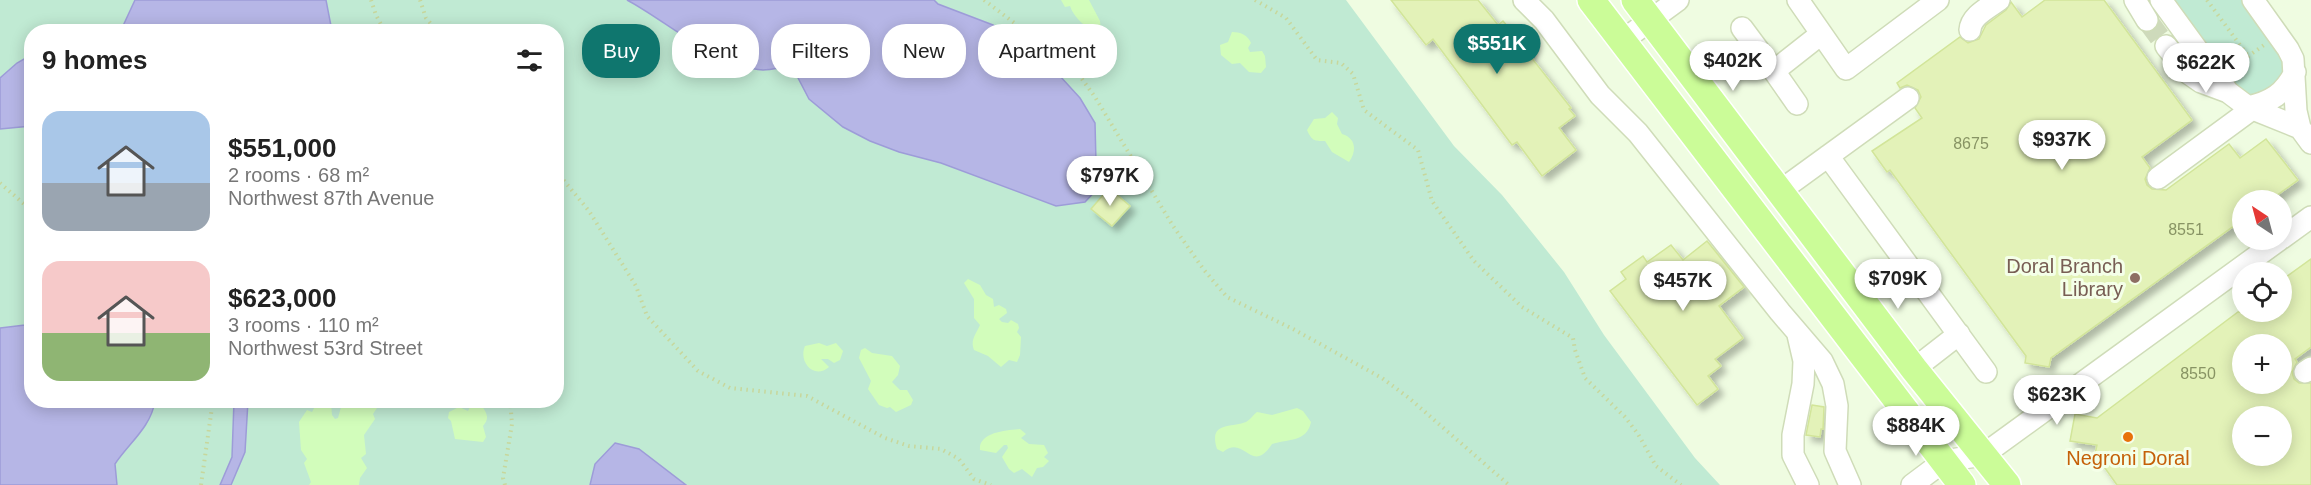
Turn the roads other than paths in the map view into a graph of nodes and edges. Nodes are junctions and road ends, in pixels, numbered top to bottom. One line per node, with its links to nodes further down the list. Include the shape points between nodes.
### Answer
1 (1524, 0): 30 (street, via 1544,20 1600,95 1638,133)
2 (1591, 0): 15 (main road)
3 (1678, 0): 10 (street)
4 (1798, 0): 14 (street)
5 (1938, 0): 14 (street, via 1846,69)
6 (1999, 0): 13 (street, via 1977,16)
7 (2135, 0): 11 (street)
8 (2161, 0): 19 (street)
9 (2253, 0): 18 (street, via 2288,49)
10 (1643, 10): 15 (street); 26 (main road)
11 (2147, 20)
12 (1742, 28): 17 (street)
13 (1970, 30)
14 (1821, 34): 17 (street)
15 (1622, 41): 37 (main road)
16 (2166, 46): 19 (street, via 2188,73 2201,82)
17 (1774, 71): 21 (street)
18 (2295, 72): 22 (street, via 2274,99); 23 (street, via 2294,97)
19 (2223, 85): 22 (street)
20 (1908, 98): 24 (street)
21 (1797, 104)
22 (2250, 108): 23 (street); 25 (street)
23 (2306, 135)
24 (1828, 156): 26 (street); 31 (street)
25 (2157, 178)
26 (1780, 191): 32 (main road)
27 (2311, 217): 28 (street)
28 (2292, 230)
29 (2265, 250): 36 (street)
30 (1797, 332): 34 (street, via 1804,361); 35 (street, via 1822,361)
31 (1959, 334): 32 (street); 33 (street)
32 (1914, 369): 36 (main road)
33 (1986, 372)
34 (1803, 384): 35 (street); 38 (street, via 1793,455)
35 (1833, 384): 39 (street, via 1837,406 1835,451)
36 (1983, 455): 37 (street); 42 (street); 43 (main road)
37 (1944, 461): 40 (street); 41 (main road)
38 (1808, 485)
39 (1850, 485)
40 (1912, 485)
41 (1962, 485)
42 (1968, 485)
43 (2007, 485)

